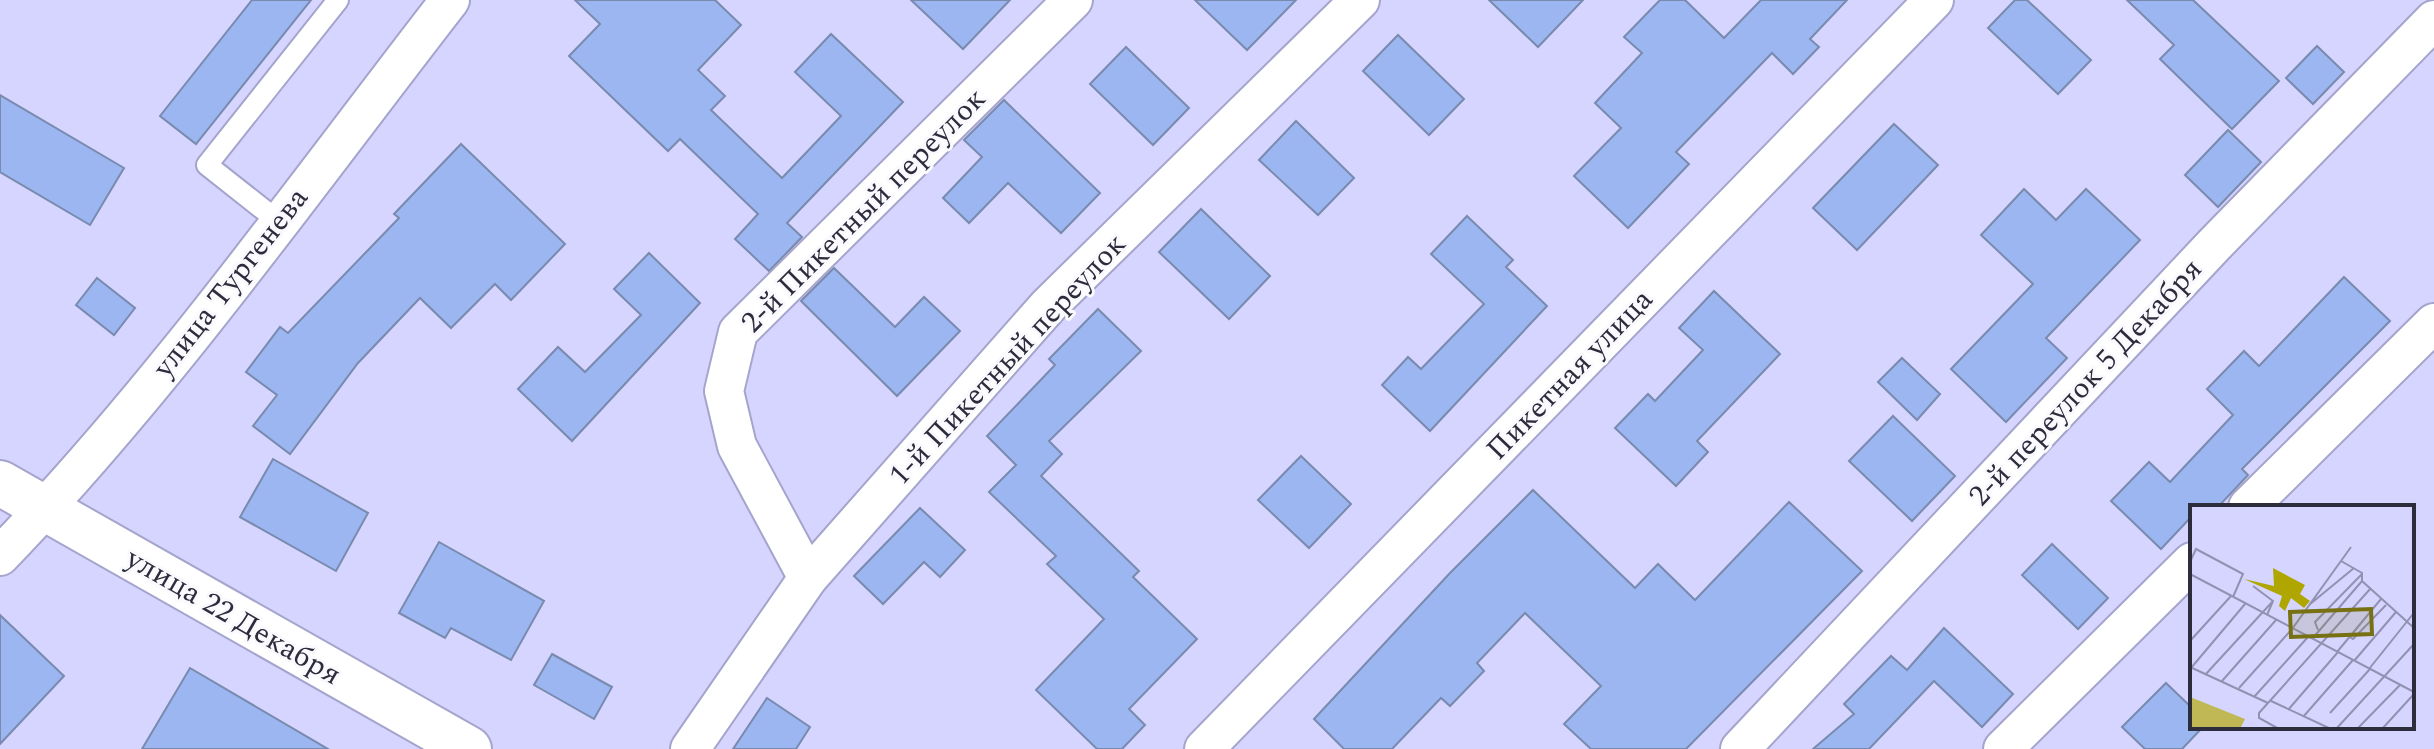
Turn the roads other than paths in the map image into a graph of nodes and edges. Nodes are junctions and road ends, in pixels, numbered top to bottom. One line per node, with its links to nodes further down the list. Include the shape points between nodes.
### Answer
1 (338, 0): 7 (lane, via 207,165)
2 (450, 0): 7 (street, улица Тургенева)
3 (1073, 0): 14 (street, 2-й Пикетный переулок, via 738,332 724,391 737,446)
4 (1360, 0): 14 (street, 1-й Пикетный переулок, via 1048,306)
5 (1934, 0): 17 (street, Пикетная улица)
6 (2434, 20): 18 (street, 2-й переулок 5 Декабря, via 2214,245)
7 (278, 221): 11 (street, улица Тургенева)
8 (2434, 323): 10 (street)
9 (0, 483): 11 (main road, улица 22 Декабря)
10 (2250, 505)
11 (45, 509): 12 (street, улица Тургенева); 15 (main road, улица 22 Декабря)
12 (0, 556)
13 (2190, 564): 19 (street)
14 (808, 578): 16 (street, 1-й Пикетный переулок)
15 (469, 749)
16 (690, 749)
17 (1204, 749)
18 (1740, 749)
19 (2003, 749)

